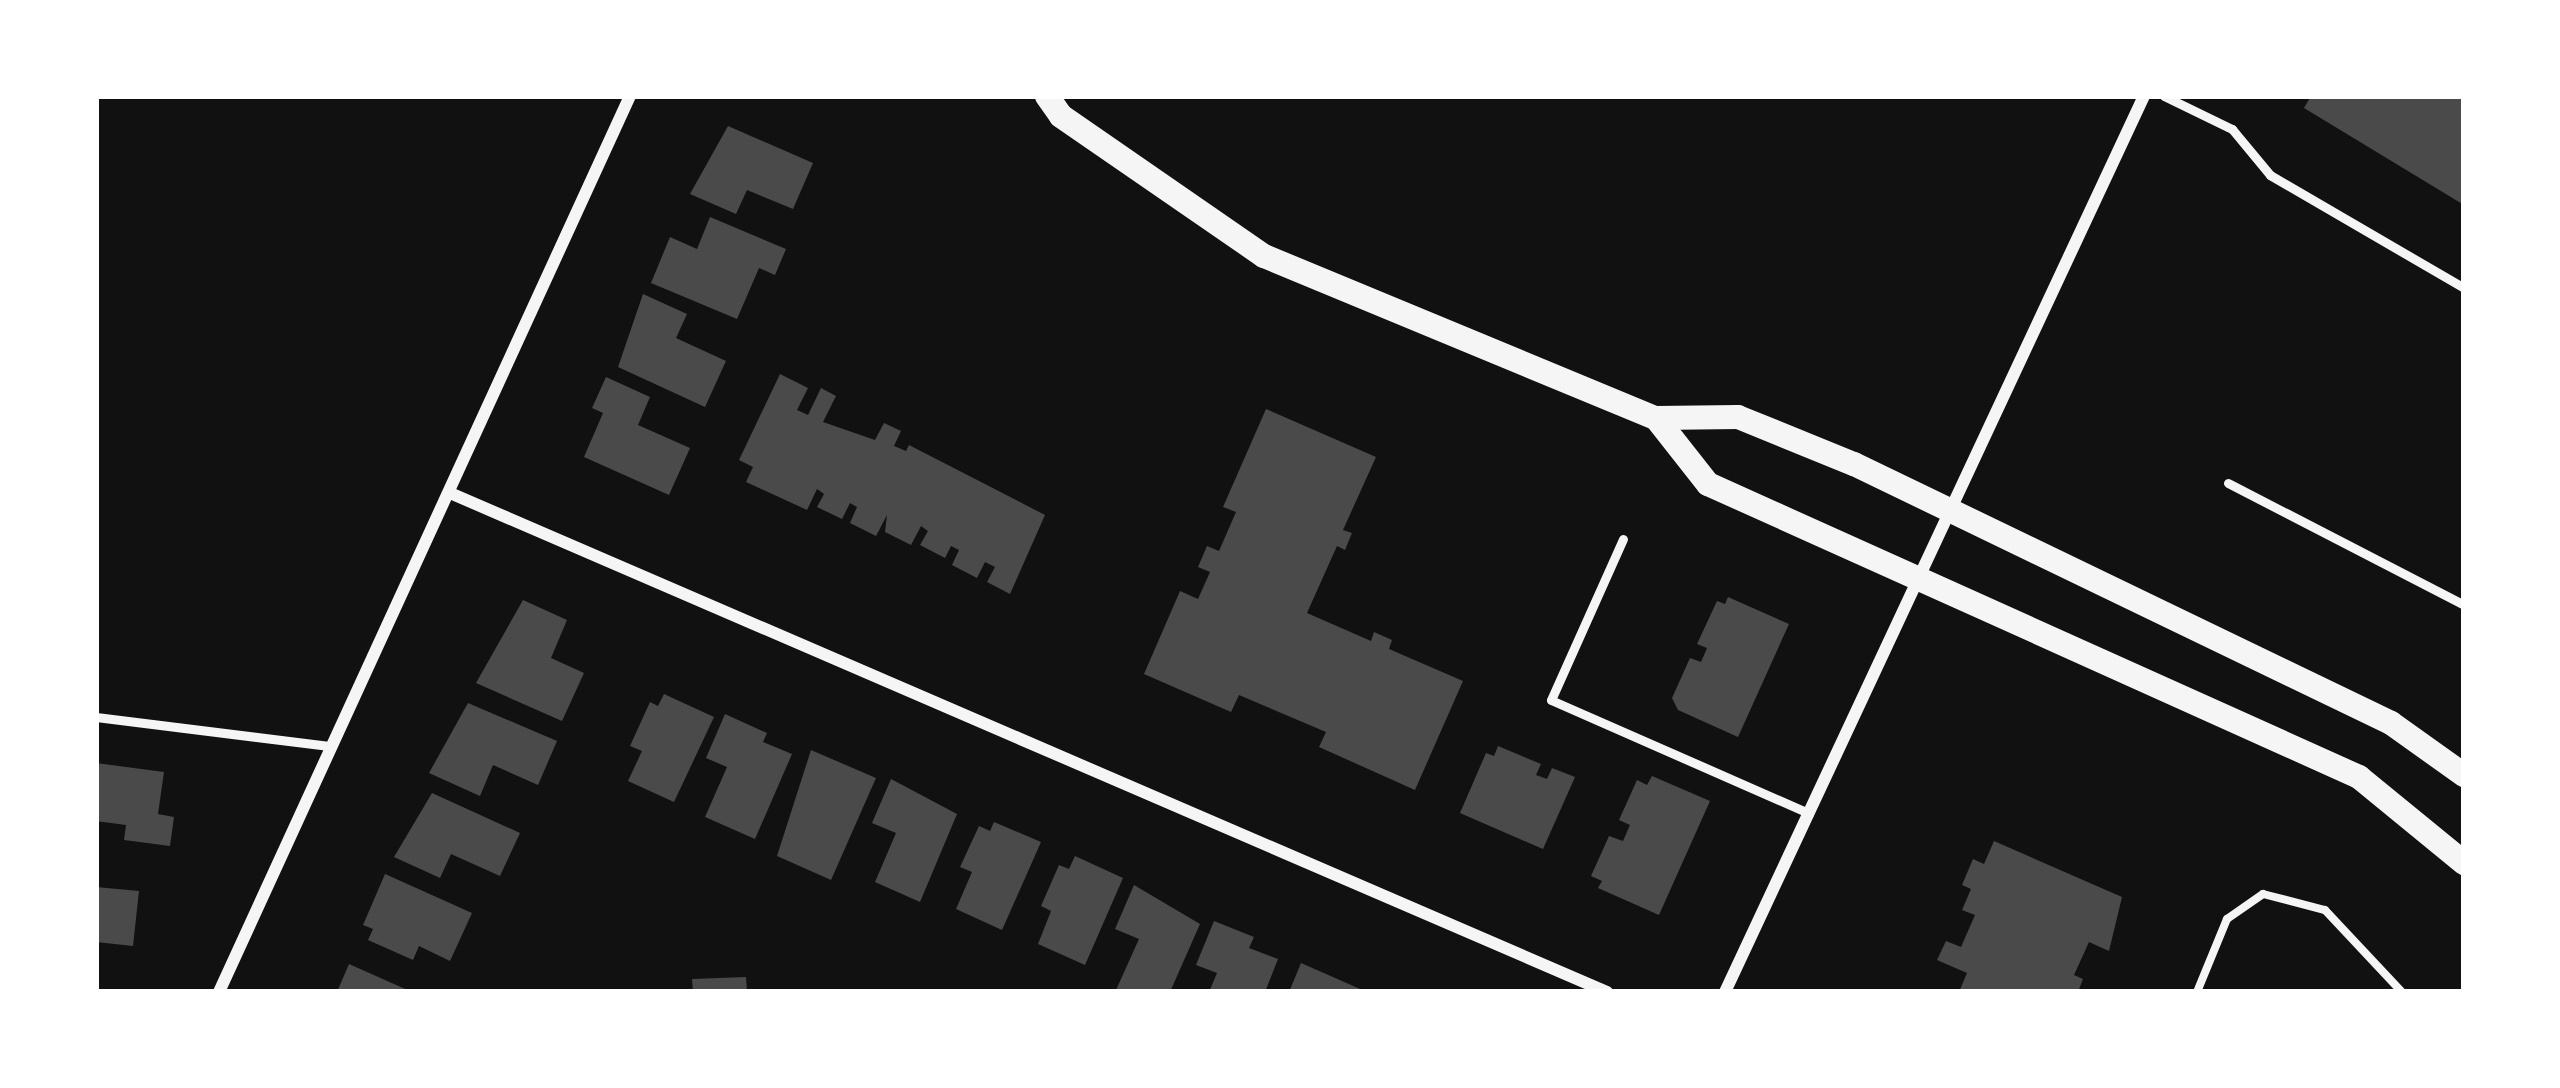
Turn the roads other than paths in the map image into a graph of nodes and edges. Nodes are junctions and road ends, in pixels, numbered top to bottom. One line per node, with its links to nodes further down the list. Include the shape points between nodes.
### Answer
1 (630, 96): 8 (street)
2 (1047, 96): 6 (main road, via 1061,116 1264,256)
3 (2144, 96): 9 (street)
4 (2164, 96): 5 (lane, via 2232,129 2270,175)
5 (2464, 288)
6 (1656, 418): 9 (main road, via 1738,417); 11 (main road, via 1708,484)
7 (2228, 483): 12 (lane)
8 (450, 493): 14 (street); 19 (street)
9 (1950, 508): 11 (street); 15 (main road, via 2391,723)
10 (1623, 539): 16 (lane, via 1551,700)
11 (1917, 578): 16 (street); 17 (main road, via 2359,777)
12 (2464, 605)
13 (96, 717): 14 (lane)
14 (328, 746): 18 (street)
15 (2464, 775)
16 (1810, 814): 20 (street)
17 (2464, 863)
18 (219, 992)
19 (1607, 992)
20 (1725, 992)

